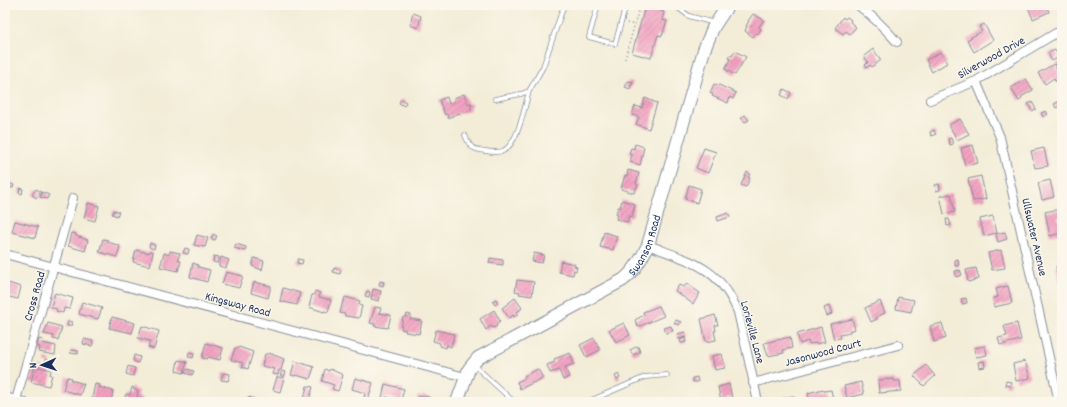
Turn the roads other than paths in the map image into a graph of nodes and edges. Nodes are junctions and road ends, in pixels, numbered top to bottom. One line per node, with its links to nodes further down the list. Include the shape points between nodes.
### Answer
1 (564, 5): 11 (lane, via 543,67)
2 (598, 5): 3 (lane, via 589,36 615,44)
3 (626, 5)
4 (674, 5): 7 (lane, via 689,16)
5 (728, 5): 7 (street, Swanson Road)
6 (858, 5): 9 (street)
7 (716, 24): 16 (street, Swanson Road, via 704,50)
8 (1062, 32): 10 (street, Silverwood Drive, via 1056,33)
9 (897, 42)
10 (976, 82): 13 (street, Silverwood Drive); 30 (street, Ullswater Avenue, via 1000,137)
11 (529, 91): 12 (lane); 14 (lane, via 516,134 508,148 494,153 474,149 469,145)
12 (495, 99)
13 (930, 100)
14 (465, 135)
15 (73, 198): 18 (street, Cross Road)
16 (648, 245): 20 (street, Swanson Road, via 638,265 623,280 483,354); 23 (street, Lorieville Lane, via 698,264 725,287 738,312)
17 (5, 254): 18 (street, Kingsway Road)
18 (55, 267): 22 (street, Kingsway Road); 25 (street, Cross Road)
19 (898, 345): 23 (street, Jasonwood Court)
20 (473, 363): 22 (street, Swanson Road); 27 (lane)
21 (667, 375): 28 (lane, via 645,377)
22 (465, 377): 26 (street, Swanson Road)
23 (753, 383): 29 (street, Lorieville Lane)
24 (5, 397): 25 (street)
25 (20, 401)
26 (457, 402)
27 (514, 402)
28 (587, 402)
29 (758, 402)
30 (1059, 402)

